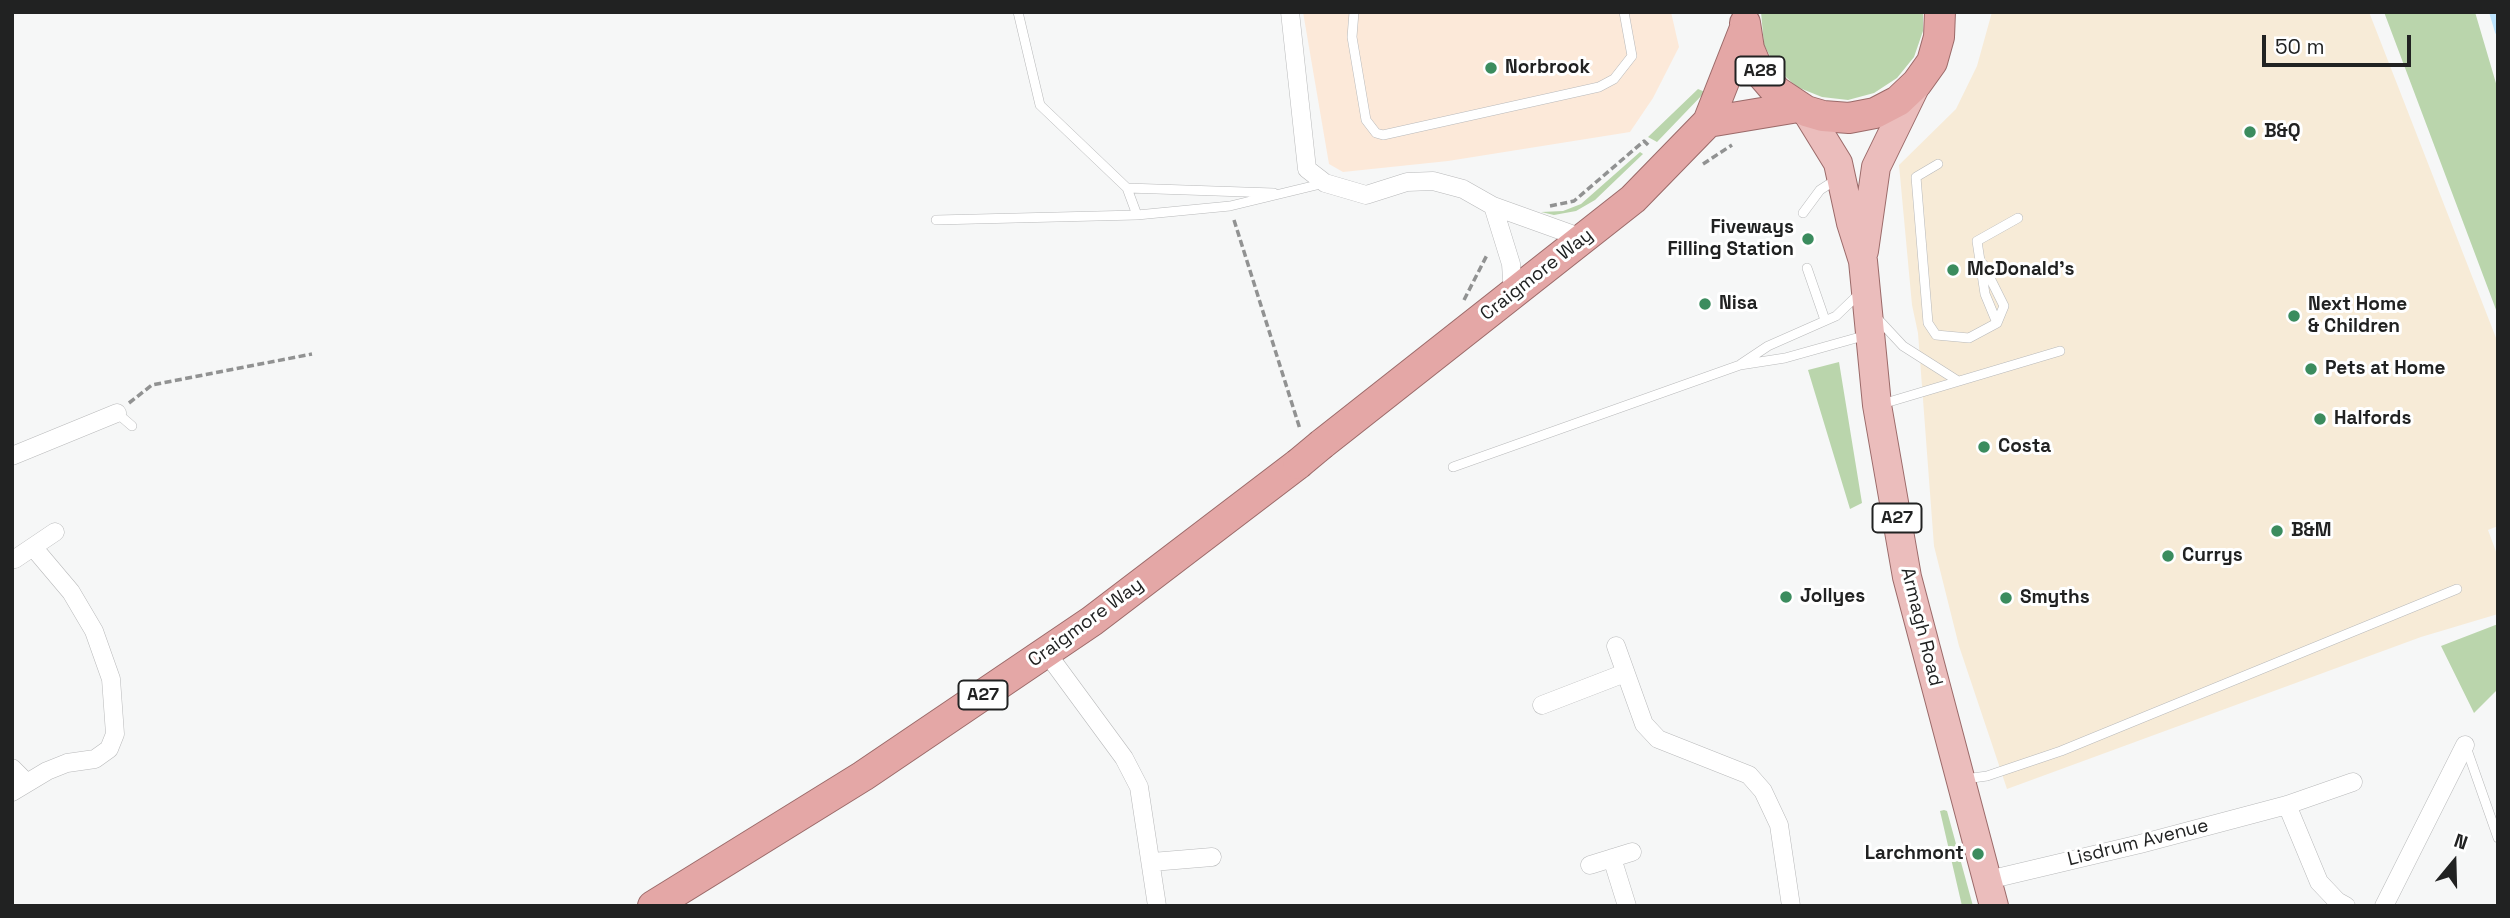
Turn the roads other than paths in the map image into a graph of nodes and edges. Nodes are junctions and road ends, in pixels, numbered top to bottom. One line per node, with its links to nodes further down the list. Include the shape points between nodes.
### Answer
1 (1018, 12): 13 (lane, via 1040,105)
2 (1290, 12): 12 (street, via 1307,169)
3 (1354, 12): 4 (lane, via 1352,37 1366,120 1382,135 1599,87 1614,79 1632,56)
4 (1624, 12)
5 (1745, 20): 8 (highway, A28, via 1749,50 1758,70 1776,91); 9 (highway, Craigmore Way / A27)
6 (1944, 20): 7 (highway, A28, via 1931,62)
7 (1917, 83): 8 (highway, A28, via 1898,101 1875,113 1849,118); 23 (main road, Armagh Road / A27, via 1876,167)
8 (1802, 109): 9 (highway); 11 (main road, Armagh Road / A27)
9 (1709, 122): 20 (highway, Craigmore Way / A27, via 1633,199)
10 (1938, 164): 18 (lane, via 1916,177 1928,323 1936,335 1969,338 1997,323 2004,306 1980,259 1977,241)
11 (1842, 176): 16 (lane, via 1820,190); 23 (main road, Armagh Road / A27)
12 (1325, 183): 14 (lane); 15 (street, via 1366,195 1407,182 1433,181 1463,189)
13 (1127, 188): 14 (lane); 17 (lane)
14 (1286, 194): 17 (lane, via 1230,206)
15 (1493, 206): 20 (street); 22 (street, via 1511,264)
16 (1803, 213)
17 (1137, 215): 19 (lane)
18 (2018, 218)
19 (936, 220)
20 (1585, 239): 22 (highway, Craigmore Way / A27)
21 (1807, 268): 24 (lane)
22 (1513, 294): 38 (highway, Craigmore Way / A27, bridge, via 1298,464)
23 (1867, 297): 24 (lane); 26 (lane, via 1785,358); 27 (lane, via 1903,345); 28 (main road, Armagh Road / A27)
24 (1825, 320): 26 (lane, via 1768,346)
25 (2060, 351): 27 (lane)
26 (1740, 365): 32 (lane)
27 (1958, 381): 28 (lane)
28 (1877, 405): 43 (main road, Armagh Road / A27, via 1907,577)
29 (117, 413): 30 (lane); 31 (street)
30 (131, 426)
31 (12, 456)
32 (1453, 467)
33 (55, 532): 34 (street)
34 (33, 547): 35 (street); 45 (street, via 71,592 94,631 110,679 115,734 109,749 95,759 67,763)
35 (15, 559)
36 (2456, 589): 43 (lane, via 2061,751 1987,776)
37 (1616, 646): 39 (street)
38 (1046, 652): 51 (street, via 1124,758 1139,787); 55 (highway, Craigmore Way / A27, via 863,776)
39 (1625, 673): 40 (street); 57 (street, via 1644,724 1658,739 1749,775 1763,791 1779,825)
40 (1542, 705)
41 (2465, 745): 47 (lane); 59 (street)
42 (12, 768): 45 (street)
43 (1960, 780): 53 (main road, Armagh Road / A27)
44 (2353, 782): 46 (street, Lisdrum Avenue)
45 (19, 788)
46 (2287, 804): 53 (street, Lisdrum Avenue, via 2140,844); 58 (street, via 2319,882)
47 (2498, 838)
48 (1632, 852): 50 (street)
49 (1212, 857): 51 (street)
50 (1612, 858): 52 (street); 56 (street)
51 (1152, 862): 54 (street)
52 (1590, 865)
53 (1991, 893)
54 (1152, 905)
55 (653, 906)
56 (1627, 906)
57 (1791, 906)
58 (2346, 906)
59 (2384, 906)

